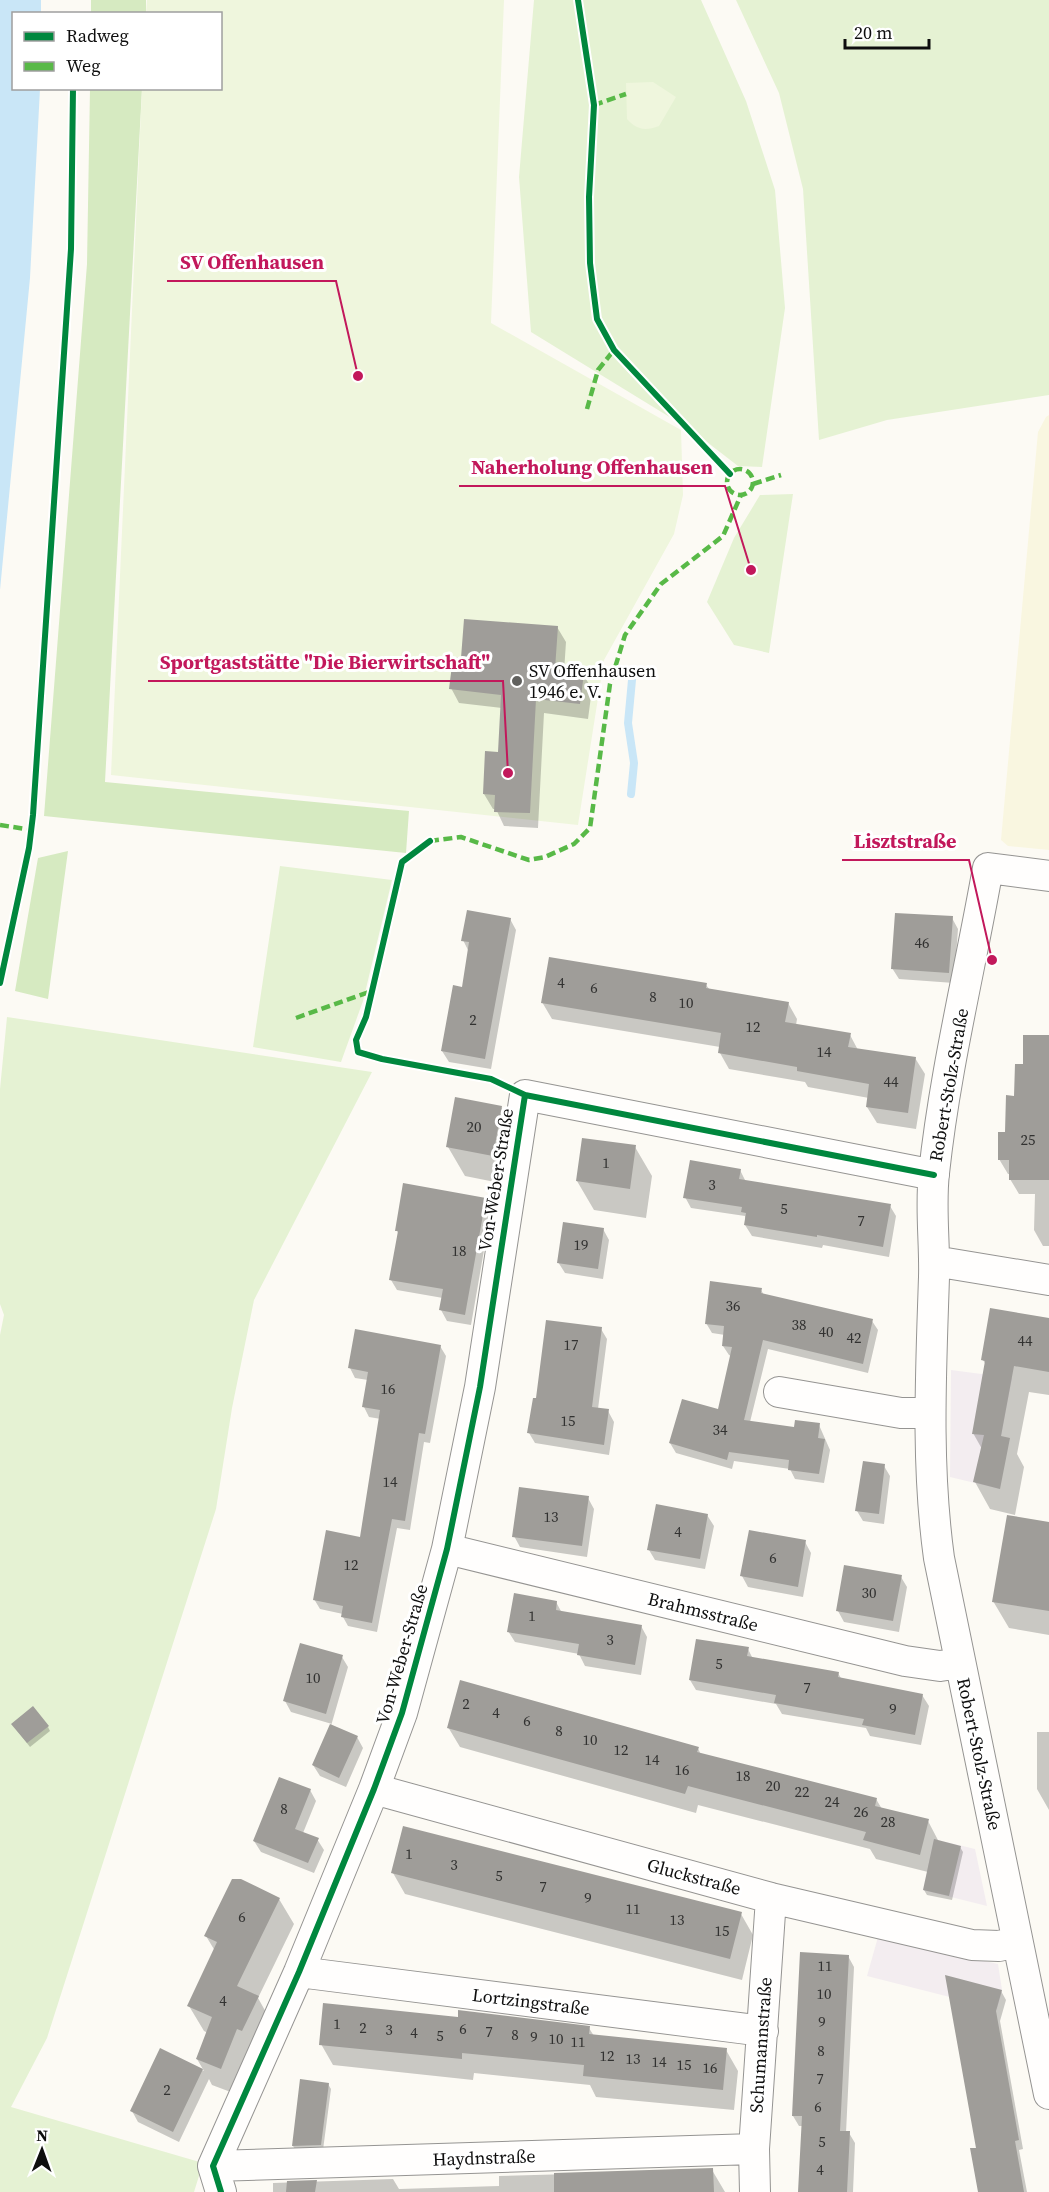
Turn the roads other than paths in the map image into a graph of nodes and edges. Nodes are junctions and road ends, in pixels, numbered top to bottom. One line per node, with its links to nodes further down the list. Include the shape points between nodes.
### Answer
1 (1049, 876): 2 (street, Robert-Stolz-Straße, via 988,868)
2 (934, 1175): 3 (street, Robert-Stolz-Straße); 7 (street, Von-Weber-Straße, via 525,1095 480,1387)
3 (934, 1261): 4 (street); 6 (street, Robert-Stolz-Straße)
4 (1049, 1280)
5 (779, 1392): 6 (street, via 901,1413)
6 (930, 1413): 8 (street, Robert-Stolz-Straße, via 932,1507)
7 (447, 1549): 8 (street, Brahmsstraße, via 905,1661 940,1666); 9 (street, Von-Weber-Straße, via 402,1713)
8 (960, 1663): 11 (street, Robert-Stolz-Straße)
9 (374, 1789): 10 (street, Gluckstraße); 12 (street, Von-Weber-Straße)
10 (771, 1898): 11 (street, Gluckstraße, via 972,1945); 13 (street, Schumannstraße)
11 (1017, 1942): 14 (street, Robert-Stolz-Straße)
12 (299, 1972): 13 (street, Lortzingstraße); 16 (street, Von-Weber-Straße)
13 (763, 2031): 15 (street, Schumannstraße)
14 (1049, 2094)
15 (754, 2149): 16 (street, Haydnstraße); 17 (street, Schumannstraße)
16 (217, 2179)
17 (755, 2192)

